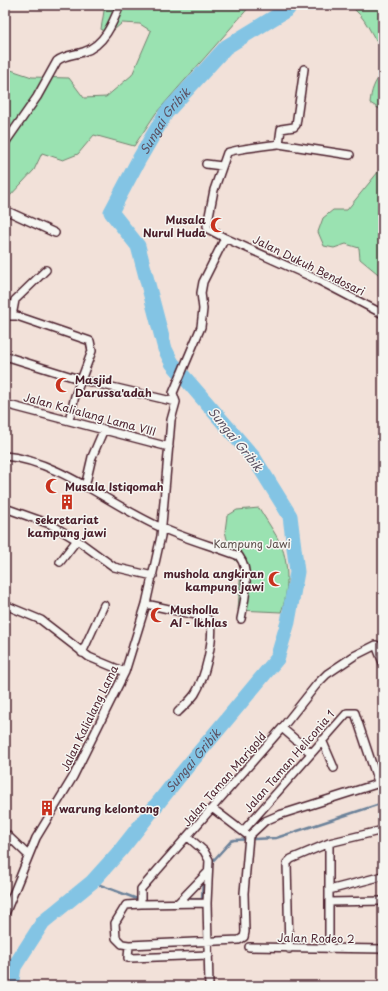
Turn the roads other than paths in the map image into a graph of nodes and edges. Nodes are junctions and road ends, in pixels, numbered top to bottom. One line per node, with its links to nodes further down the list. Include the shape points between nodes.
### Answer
1 (120, 5): 3 (street, via 100,42 85,52 57,61 37,97)
2 (304, 69): 4 (street, via 296,125 281,129)
3 (5, 143)
4 (279, 144): 5 (street); 7 (street, Jalan Dukuh Bendosari, via 231,150 227,153)
5 (350, 155)
6 (206, 164): 7 (street)
7 (222, 166): 10 (street, Jalan Dukuh Bendosari, via 207,228)
8 (5, 210): 9 (street)
9 (54, 233)
10 (225, 238): 12 (street, Jalan Dukuh Bendosari, via 316,279); 16 (street, via 203,282 201,327 173,393)
11 (46, 270): 13 (street, via 15,300)
12 (383, 314)
13 (9, 316): 15 (street, via 90,341 92,351)
14 (5, 356): 15 (street)
15 (82, 380): 16 (street); 18 (street)
16 (176, 402): 20 (street, Jalan Kalialang Lama, via 171,420)
17 (5, 404): 18 (street, Jalan Kalialang Lama VIII)
18 (69, 420): 19 (street, Jalan Kalialang Lama VIII)
19 (104, 429): 20 (street, Jalan Kalialang Lama VIII); 22 (street, via 92,457)
20 (169, 447): 24 (street, Jalan Kalialang Lama)
21 (5, 456): 22 (street, via 38,464)
22 (84, 487): 24 (street)
23 (5, 508): 25 (street, via 50,524)
24 (161, 528): 27 (street, Jalan Kalialang Lama); 31 (street, via 239,556 244,566 245,587)
25 (78, 540): 26 (street); 27 (street, via 114,567)
26 (60, 562)
27 (153, 576): 28 (street, Jalan Kalialang Lama)
28 (146, 604): 34 (street, Jalan Kalialang Lama); 35 (street, via 205,617 211,622 209,651 199,686)
29 (5, 605): 32 (street, via 41,620)
30 (104, 605): 32 (street)
31 (241, 619)
32 (82, 653): 34 (street)
33 (383, 663): 36 (street, Jalan Taman Marigold, via 376,645 354,656 327,674)
34 (125, 672): 48 (street, Jalan Kalialang Lama, via 73,777)
35 (178, 712)
36 (282, 728): 38 (street); 41 (street, Jalan Taman Marigold)
37 (322, 740): 38 (street, Jalan Taman Heliconia 1); 39 (street); 40 (street, Jalan Taman Heliconia 1, via 347,713 355,713)
38 (311, 753): 43 (street, Jalan Taman Heliconia 1)
39 (334, 768)
40 (381, 782): 46 (street, via 278,815 265,822)
41 (212, 808): 43 (street); 45 (street, Jalan Taman Marigold)
42 (383, 830): 47 (street)
43 (243, 831): 46 (street)
44 (5, 833): 48 (street)
45 (188, 837): 49 (street, via 204,851 209,860); 52 (street, Jalan Taman Marigold, via 141,888)
46 (248, 839): 58 (street, via 244,893 246,932 239,940)
47 (329, 843): 51 (street); 62 (street, via 287,863)
48 (28, 855): 57 (street, Jalan Kalialang Lama)
49 (206, 872): 53 (street); 56 (street)
50 (383, 876): 51 (street)
51 (329, 890): 55 (street)
52 (141, 901): 53 (street); 59 (street, via 126,905 115,923 116,938 122,944)
53 (180, 901): 56 (street)
54 (383, 901): 55 (street)
55 (329, 902): 63 (street)
56 (207, 903): 58 (street)
57 (5, 914)
58 (208, 941): 59 (street); 64 (street)
59 (129, 945): 64 (street, via 128,958)
60 (249, 947): 62 (street, Jalan Rodeo 2)
61 (383, 948): 63 (street, Jalan Rodeo 2)
62 (289, 949): 63 (street, Jalan Rodeo 2)
63 (329, 949)
64 (209, 955): 65 (street)
65 (209, 986)

